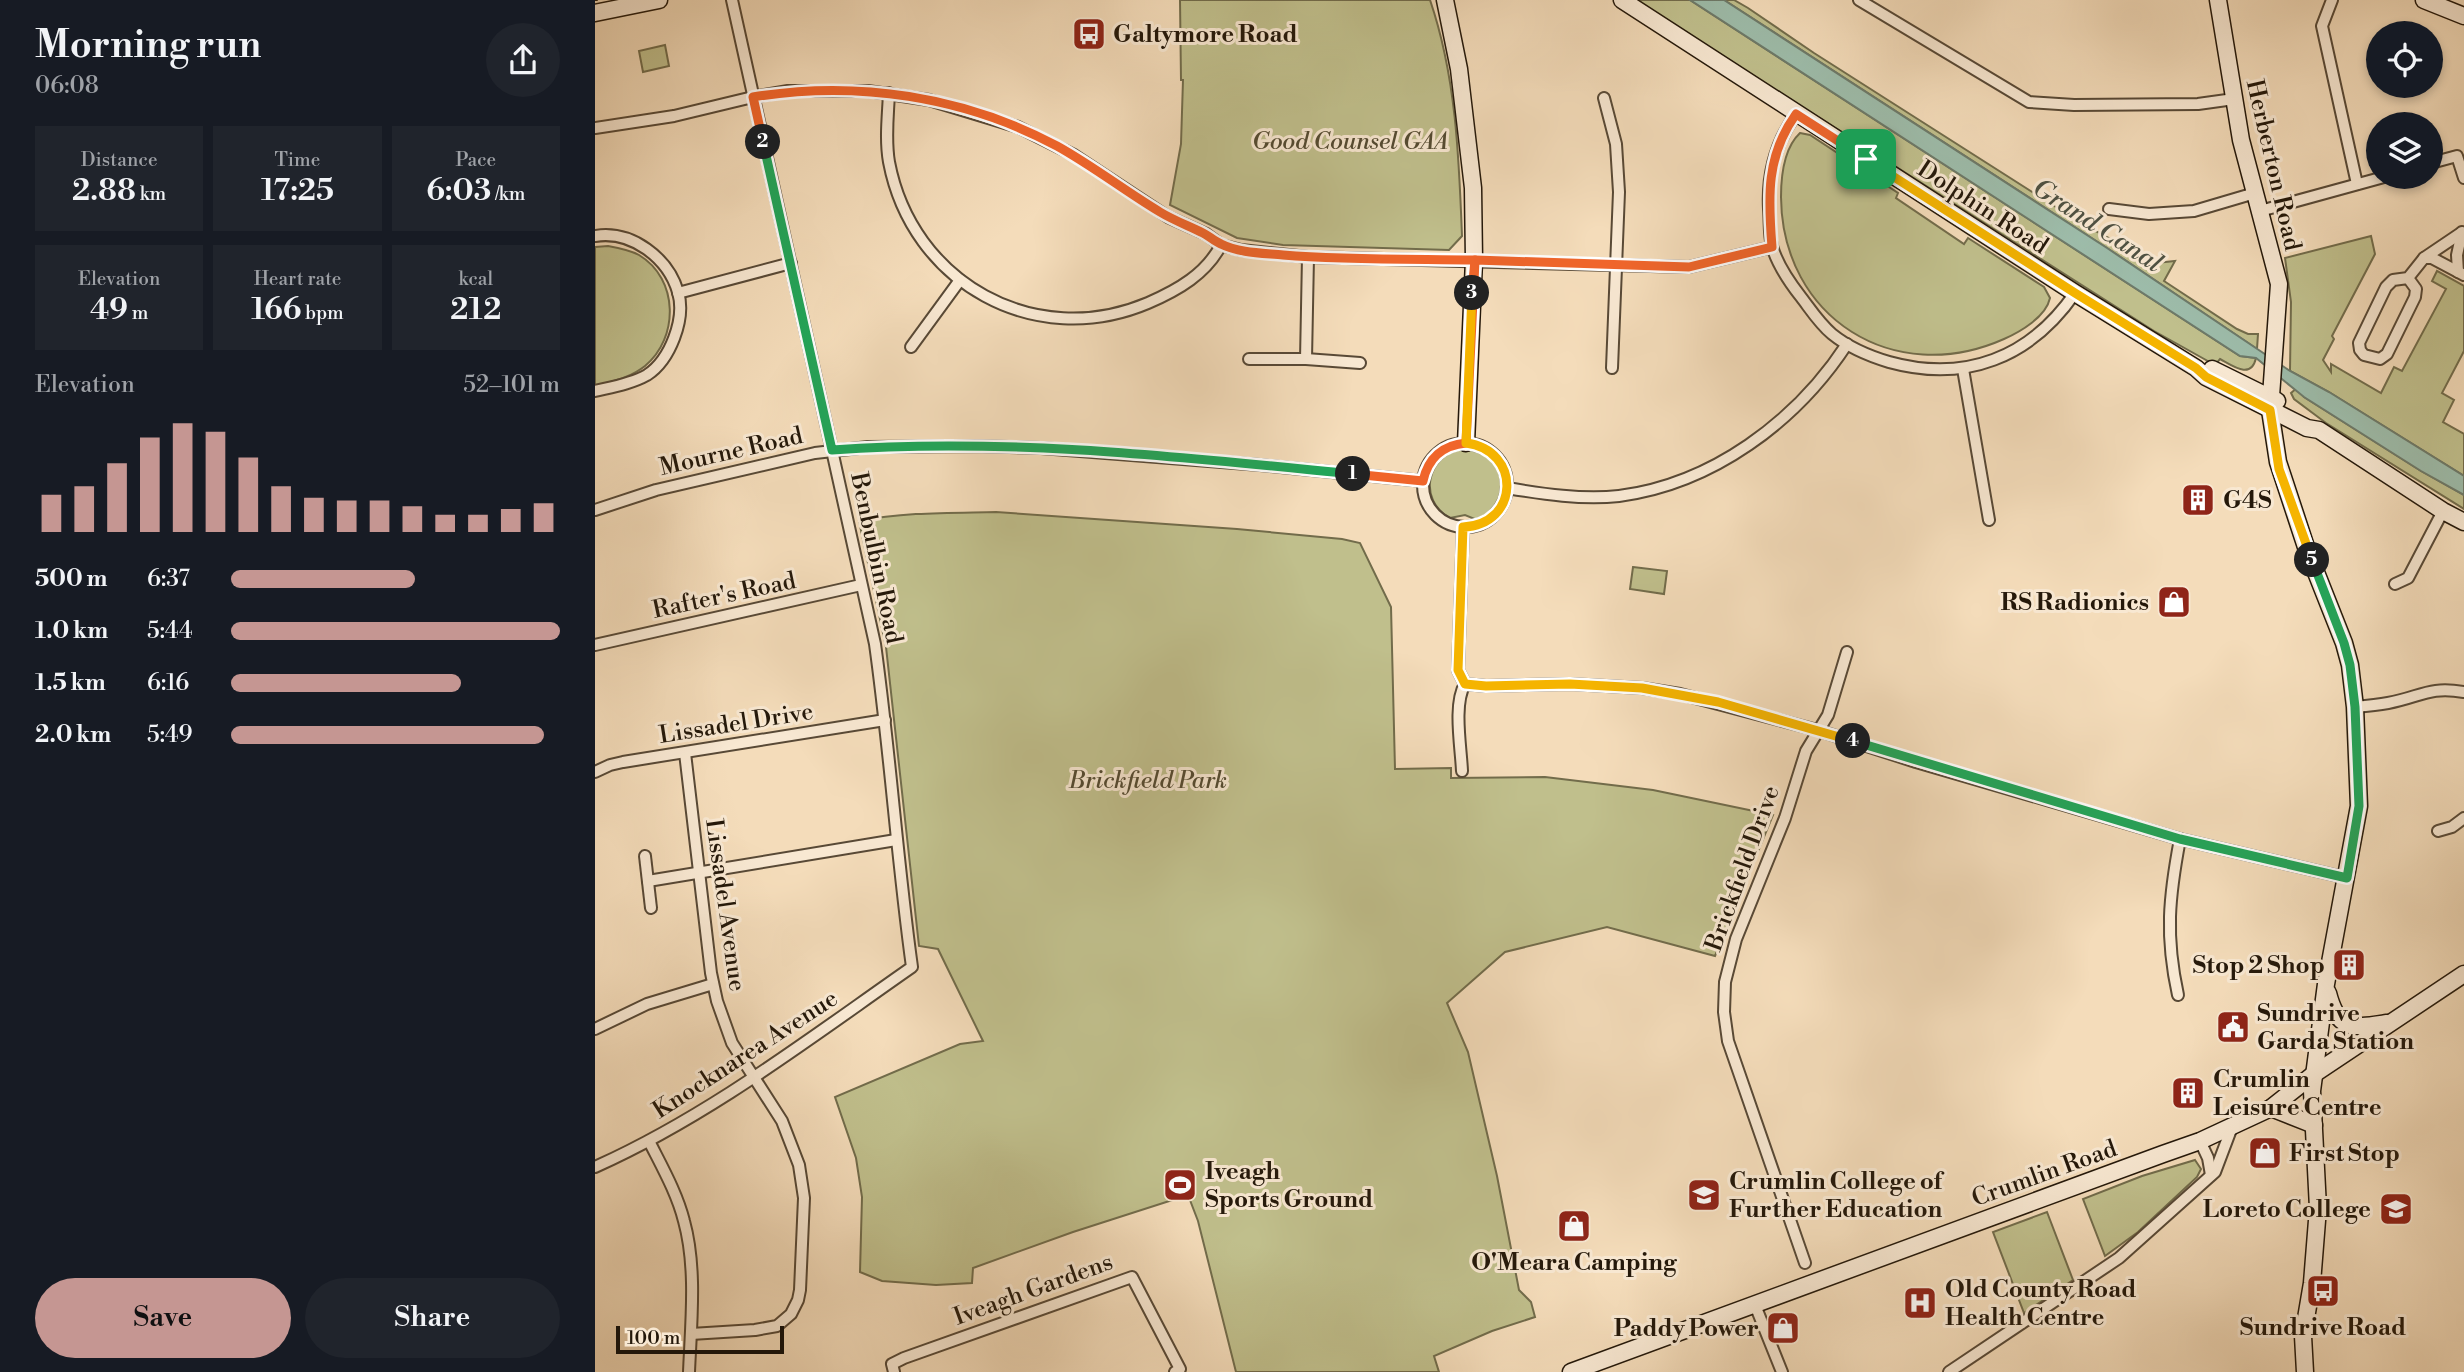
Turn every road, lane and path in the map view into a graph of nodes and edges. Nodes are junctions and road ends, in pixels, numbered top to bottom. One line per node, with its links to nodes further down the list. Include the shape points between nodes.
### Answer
1 (659, 0): 10 (main road)
2 (732, 0): 12 (street, Benbulbin Road)
3 (1445, 0): 30 (main road, via 1465,109)
4 (1622, 0): 15 (main road, Dolphin Road)
5 (1859, 0): 14 (street, via 2029,102 2187,104)
6 (2218, 0): 14 (main road, Herberton Road)
7 (2332, 0): 20 (street, via 2322,26)
8 (2424, 0): 9 (main road)
9 (2459, 9)
10 (595, 13)
11 (889, 93): 12 (street, via 817,90); 26 (street, via 1018,127 1065,150 1161,213); 35 (street, via 887,145 901,202 930,252)
12 (753, 97): 16 (street); 31 (street, Benbulbin Road)
13 (1604, 98): 32 (street, via 1616,144)
14 (2234, 99): 21 (main road, Herberton Road)
15 (1796, 114): 27 (street, via 1779,140 1772,168); 37 (main road, Dolphin Road)
16 (595, 128)
17 (2443, 160): 18 (street, via 2457,156)
18 (2464, 178)
19 (2366, 182): 20 (street)
20 (2357, 184): 23 (street)
21 (2255, 193): 22 (street, via 2194,211 2150,214); 23 (main road, Herberton Road)
22 (2109, 208)
23 (2260, 211): 46 (main road, Herberton Road, via 2279,284)
24 (2463, 232): 29 (street); 33 (street, via 2457,255)
25 (595, 236): 36 (street, via 610,236 650,250)
26 (1221, 244): 28 (street); 35 (street, via 1211,262 1188,282 1143,305 1104,317 1049,318 1022,313)
27 (1772, 247): 32 (street, via 1689,267); 38 (street, via 1790,283 1818,321)
28 (1308, 257): 30 (street); 41 (street)
29 (2424, 258): 33 (street); 34 (street)
30 (1475, 260): 32 (street); 47 (main road)
31 (791, 263): 36 (street); 48 (street, Benbulbin Road)
32 (1617, 266): 43 (street)
33 (2461, 273)
34 (2408, 278): 34 (street, via 2416,289 2415,297 2387,354 2380,359 2364,355 2359,343 2386,287 2393,280)
35 (960, 280): 39 (street)
36 (678, 293): 45 (street, via 676,332 661,361 633,382)
37 (2075, 293): 44 (street, via 2052,323 2019,348); 46 (main road, Dolphin Road, via 2206,377)
38 (1847, 344): 44 (street, via 1883,360 1924,370); 50 (street, via 1816,386 1773,427 1725,459 1674,482 1618,496)
39 (911, 347)
40 (1249, 359): 41 (street)
41 (1307, 359): 42 (street)
42 (1360, 363)
43 (1612, 368)
44 (1963, 369): 53 (street)
45 (595, 391)
46 (2271, 396): 52 (main road, Dolphin Road); 62 (main road, via 2279,469 2344,643)
47 (1466, 443): 49 (street, via 1434,457); 50 (street, via 1485,448 1499,461)
48 (832, 450): 49 (street, Mourne Road, via 1041,448); 51 (street, Mourne Road, via 656,490); 57 (street, Benbulbin Road)
49 (1423, 481): 55 (street, via 1430,509 1444,522)
50 (1507, 488): 55 (street, via 1496,514 1481,524)
51 (595, 510)
52 (2442, 511): 54 (main road, Dolphin Road); 56 (street, via 2408,578)
53 (1989, 520)
54 (2464, 522)
55 (1463, 527): 60 (street, via 1458,670)
56 (2395, 584)
57 (861, 586): 58 (street, Rafter's Road); 63 (street, Benbulbin Road, via 875,644)
58 (595, 645)
59 (1847, 652): 64 (street, Brickfield Drive, via 1828,715)
60 (1465, 684): 64 (street, via 1642,688 1718,702); 66 (street, via 1459,713)
61 (2464, 692): 62 (street, via 2423,691)
62 (2355, 707): 74 (main road, via 2359,806)
63 (884, 720): 65 (street, Lissadel Drive); 71 (street, Benbulbin Road)
64 (1817, 730): 70 (street); 93 (street, Brickfield Drive, via 1736,939 1727,969 1724,1013 1736,1067)
65 (685, 752): 67 (street, Lissadel Drive, via 610,765); 73 (street, Lissadel Avenue)
66 (1462, 771)
67 (595, 772)
68 (2464, 818): 69 (street)
69 (2438, 831)
70 (2180, 839): 74 (street); 81 (street, via 2168,906)
71 (896, 840): 73 (street); 77 (street, Benbulbin Road)
72 (645, 856): 75 (street)
73 (700, 874): 75 (street); 79 (street, Lissadel Avenue)
74 (2347, 878): 80 (main road)
75 (648, 881): 76 (street)
76 (651, 908)
77 (912, 967): 85 (street, Knocknarea Avenue)
78 (2464, 974): 82 (main road, Crumlin Road)
79 (713, 984): 83 (street, via 664,998); 85 (street, Lissadel Avenue, via 727,1033)
80 (2326, 984): 82 (main road, via 2332,1009 2350,1026); 84 (main road)
81 (2178, 995)
82 (2393, 1022): 84 (main road, Crumlin Road)
83 (595, 1029)
84 (2314, 1074): 86 (main road, Crumlin Road); 87 (main road)
85 (754, 1077): 90 (street, Knocknarea Avenue); 95 (street, Lissadel Avenue, via 782,1121 802,1180 798,1300 785,1321 771,1328)
86 (2271, 1108): 87 (main road); 88 (main road, Crumlin Road)
87 (2314, 1125): 102 (main road, via 2318,1208 2303,1336)
88 (2232, 1127): 89 (main road, Crumlin Road); 92 (street)
89 (2200, 1140): 92 (street); 94 (main road, Crumlin Road)
90 (649, 1142): 91 (street, Knocknarea Avenue); 95 (street, via 685,1221)
91 (595, 1167)
92 (2211, 1175): 101 (street, via 2119,1258)
93 (1805, 1263)
94 (1755, 1305): 99 (main road, Crumlin Road); 100 (street)
95 (691, 1334): 96 (street)
96 (689, 1372)
97 (894, 1372): 98 (street, Iveagh Gardens, via 892,1364 904,1358 1132,1277 1180,1369)
98 (1175, 1372)
99 (1571, 1372)
100 (1781, 1372)
101 (1949, 1372)
102 (2305, 1372)

